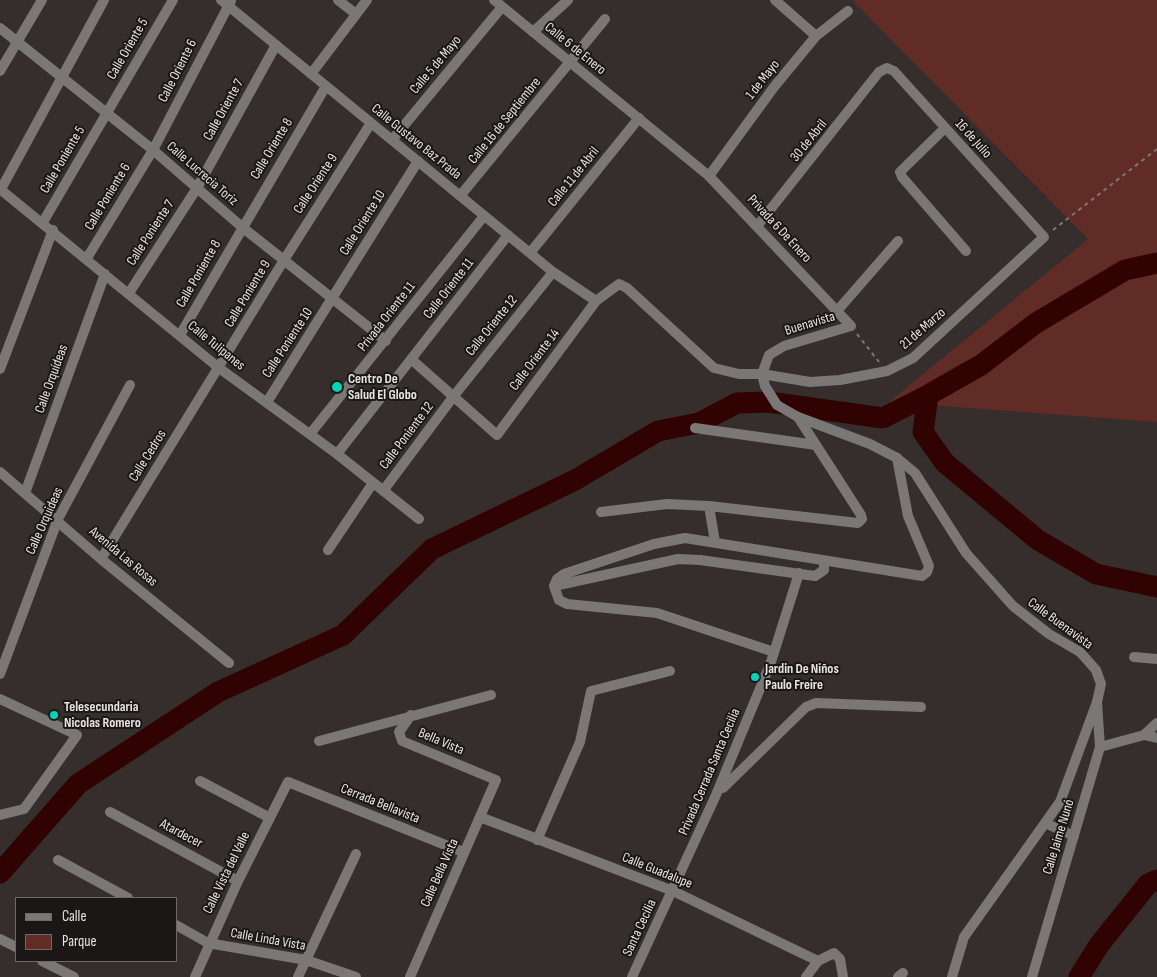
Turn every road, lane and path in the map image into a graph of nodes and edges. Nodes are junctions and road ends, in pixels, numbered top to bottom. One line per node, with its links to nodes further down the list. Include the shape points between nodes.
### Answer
1 (42, 0): 16 (street)
2 (104, 0): 22 (street)
3 (173, 0): 24 (street, Calle Oriente 5)
4 (338, 0): 11 (street)
5 (367, 0): 11 (street)
6 (568, 0): 14 (street)
7 (775, 0): 15 (street)
8 (226, 2): 17 (street, Calle Gustavo Baz Prada); 30 (street, Calle Oriente 6)
9 (498, 3): 14 (street, Calle 6 de Enero); 28 (street, Calle 5 de Mayo)
10 (848, 11): 15 (street, 1 de Mayo)
11 (356, 14): 21 (street)
12 (605, 19): 18 (street, Calle 16 de Septiembre)
13 (0, 28): 16 (street, Calle Lucrecia Toriz)
14 (533, 32): 18 (street, Calle 6 de Enero)
15 (816, 36): 32 (street, 1 de Mayo)
16 (18, 42): 19 (street); 22 (street, Calle Lucrecia Toriz)
17 (276, 45): 21 (street, Calle Gustavo Baz Prada); 33 (street, Calle Oriente 7)
18 (570, 62): 25 (street, Calle 6 de Enero); 35 (street, Calle 16 de Septiembre)
19 (0, 71)
20 (879, 72): 27 (street, 16 de Julio, via 887,68 894,71); 38 (street, 30 de Abril)
21 (311, 74): 23 (street, Calle Gustavo Baz Prada)
22 (62, 78): 24 (street, Calle Lucrecia Toriz); 34 (street)
23 (326, 86): 26 (street, Calle Gustavo Baz Prada); 39 (street, Calle Oriente 8)
24 (107, 112): 30 (street, Calle Lucrecia Toriz); 37 (street, Calle Poniente 5)
25 (639, 118): 32 (street, Privada 6 De Enero); 45 (street, Calle 11 de Abril)
26 (372, 123): 28 (street, Calle Gustavo Baz Prada); 47 (street, Calle Oriente 9)
27 (945, 128): 42 (street, 16 de Julio); 44 (street, via 900,172)
28 (392, 140): 31 (street, Calle Gustavo Baz Prada)
29 (1157, 149): 42 (path)
30 (153, 150): 33 (street, Calle Lucrecia Toriz); 46 (street, Calle Poniente 6)
31 (418, 161): 35 (street, Calle Gustavo Baz Prada); 51 (street, Calle Oriente 10)
32 (709, 176): 38 (street, Privada 6 De Enero)
33 (197, 188): 39 (street, Calle Lucrecia Toriz); 50 (street, Calle Poniente 7)
34 (0, 189): 37 (street, Calle Tulipanes)
35 (460, 196): 36 (street, Calle Gustavo Baz Prada)
36 (484, 216): 41 (street, Calle Gustavo Baz Prada); 56 (street, Privada Oriente 11)
37 (43, 222): 40 (street, Calle Tulipanes)
38 (758, 225): 53 (street, Privada 6 De Enero)
39 (242, 227): 47 (street, Calle Lucrecia Toriz); 55 (street, Calle Poniente 8)
40 (53, 230): 46 (street, Calle Tulipanes); 59 (street)
41 (508, 235): 45 (street, Calle Gustavo Baz Prada); 57 (street, Calle Oriente 11)
42 (1044, 237): 60 (street, 21 de Marzo, via 913,358)
43 (898, 241): 53 (street)
44 (966, 251)
45 (530, 253): 48 (street, Calle Gustavo Baz Prada)
46 (87, 258): 49 (street, Calle Tulipanes)
47 (284, 260): 51 (street, Calle Lucrecia Toriz); 58 (street, Calle Poniente 9)
48 (553, 272): 52 (street, Calle Gustavo Baz Prada); 63 (street, Calle Oriente 12)
49 (105, 274): 50 (street, Calle Tulipanes); 74 (street, Calle Orquídeas)
50 (129, 293): 55 (street, Calle Tulipanes)
51 (333, 299): 56 (street, Calle Lucrecia Toriz); 64 (street, Calle Poniente 10)
52 (596, 301): 61 (street, Calle Oriente 14, via 619,284 714,368 739,374); 63 (street, Calle Oriente 14, via 497,435)
53 (837, 311): 54 (street, Privada 6 De Enero)
54 (851, 326): 60 (path); 61 (street, Buenavista, via 784,346 769,355)
55 (180, 335): 58 (street, Calle Tulipanes)
56 (386, 340): 67 (street, Privada Oriente 11)
57 (411, 359): 63 (street); 69 (street, Calle Oriente 11)
58 (219, 368): 64 (street, Calle Tulipanes); 81 (street, Calle Cedros)
59 (0, 369)
60 (887, 372): 61 (street, 21 de Marzo, via 810,382)
61 (762, 374): 65 (street, Calle Buenavista, via 777,405)
62 (130, 385): 77 (street, Calle Orquideas)
63 (453, 397): 73 (street, Calle Poniente 12)
64 (267, 402): 67 (street, Calle Tulipanes)
65 (798, 417): 68 (street); 70 (street, Calle Buenavista, via 861,440)
66 (695, 428): 68 (street)
67 (310, 434): 69 (street, Calle Tulipanes)
68 (816, 445): 75 (street, via 861,515 858,523)
69 (337, 454): 72 (street, Calle Tulipanes)
70 (897, 458): 82 (street, via 908,516 929,566 927,572 922,576); 93 (street, Calle Buenavista, via 914,473 966,553 1013,606 1049,634 1080,652 1096,670 1101,684)
71 (0, 472): 74 (street, Avenida Las Rosas)
72 (373, 483): 73 (street, Calle Tulipanes); 80 (street)
73 (383, 491): 78 (street, Calle Tulipanes)
74 (25, 493): 77 (street, Avenida Las Rosas)
75 (709, 506): 76 (street, via 667,504); 79 (street)
76 (601, 512)
77 (58, 519): 81 (street, Avenida Las Rosas); 90 (street, Calle Orquideas)
78 (419, 519)
79 (715, 542): 82 (street); 84 (street, via 685,538 669,540 564,574)
80 (328, 550)
81 (101, 559): 88 (street, Avenida Las Rosas)
82 (824, 561): 83 (street, via 824,570 815,576)
83 (799, 573): 84 (street, via 678,559); 85 (street, Privada Cerrada Santa Cecilia)
84 (554, 586): 85 (street, via 559,600 567,604 657,613)
85 (774, 652): 104 (street, Privada Cerrada Santa Cecilia)
86 (1134, 657): 87 (street)
87 (1157, 659)
88 (229, 663)
89 (670, 671): 111 (street, via 590,691 580,742)
90 (0, 674)
91 (491, 695): 95 (street)
92 (0, 699): 106 (street, via 77,735 24,809)
93 (1097, 702): 100 (street, Calle Jaime Nunó); 109 (street, Calle Buenavista, via 1060,802)
94 (921, 707): 104 (street, via 816,703 806,707)
95 (411, 715): 99 (street); 101 (street, Bella Vista, via 399,732 402,741)
96 (1157, 723): 97 (street)
97 (1144, 735): 98 (street); 100 (street)
98 (1157, 738)
99 (319, 741)
100 (1100, 747): 110 (street, Calle Jaime Nunó)
101 (496, 780): 107 (street, Calle Bella Vista)
102 (200, 781): 108 (street)
103 (288, 782): 108 (street, Calle Vista del Valle); 112 (street, Cerrada Bellavista)
104 (716, 795): 116 (street, Privada Cerrada Santa Cecilia)
105 (110, 812): 115 (street, Atardecer)
106 (0, 815)
107 (480, 817): 111 (street, Calle Guadalupe); 112 (street, Calle Bella Vista)
108 (270, 818): 115 (street, Calle Vista del Valle)
109 (1045, 823): 110 (street); 134 (street, Calle Buenavista, via 964,937)
110 (1074, 836): 125 (street, Calle Jaime Nunó)
111 (537, 840): 116 (street, Calle Guadalupe)
112 (463, 852): 130 (street, Calle Bella Vista)
113 (356, 854): 122 (street)
114 (58, 860): 117 (street)
115 (238, 881): 120 (street, Calle Vista del Valle)
116 (673, 891): 123 (street, Calle Guadalupe); 131 (street, Santa Cecilia)
117 (126, 897)
118 (178, 926): 120 (street, Calle Linda Vista)
119 (0, 939): 121 (street)
120 (208, 943): 122 (street, Calle Linda Vista); 127 (street, Calle Vista del Valle)
121 (15, 947)
122 (306, 960): 128 (street); 129 (street, Calle Linda Vista)
123 (818, 961): 132 (street); 133 (street, via 834,953 840,959)
124 (44, 962): 126 (street)
125 (1036, 962): 135 (street); 136 (street, Calle Jaime Nunó)
126 (74, 977)
127 (195, 977)
128 (298, 977)
129 (356, 977)
130 (410, 977)
131 (632, 977)
132 (806, 977)
133 (843, 977)
134 (952, 977)
135 (1028, 977)
136 (1032, 977)

